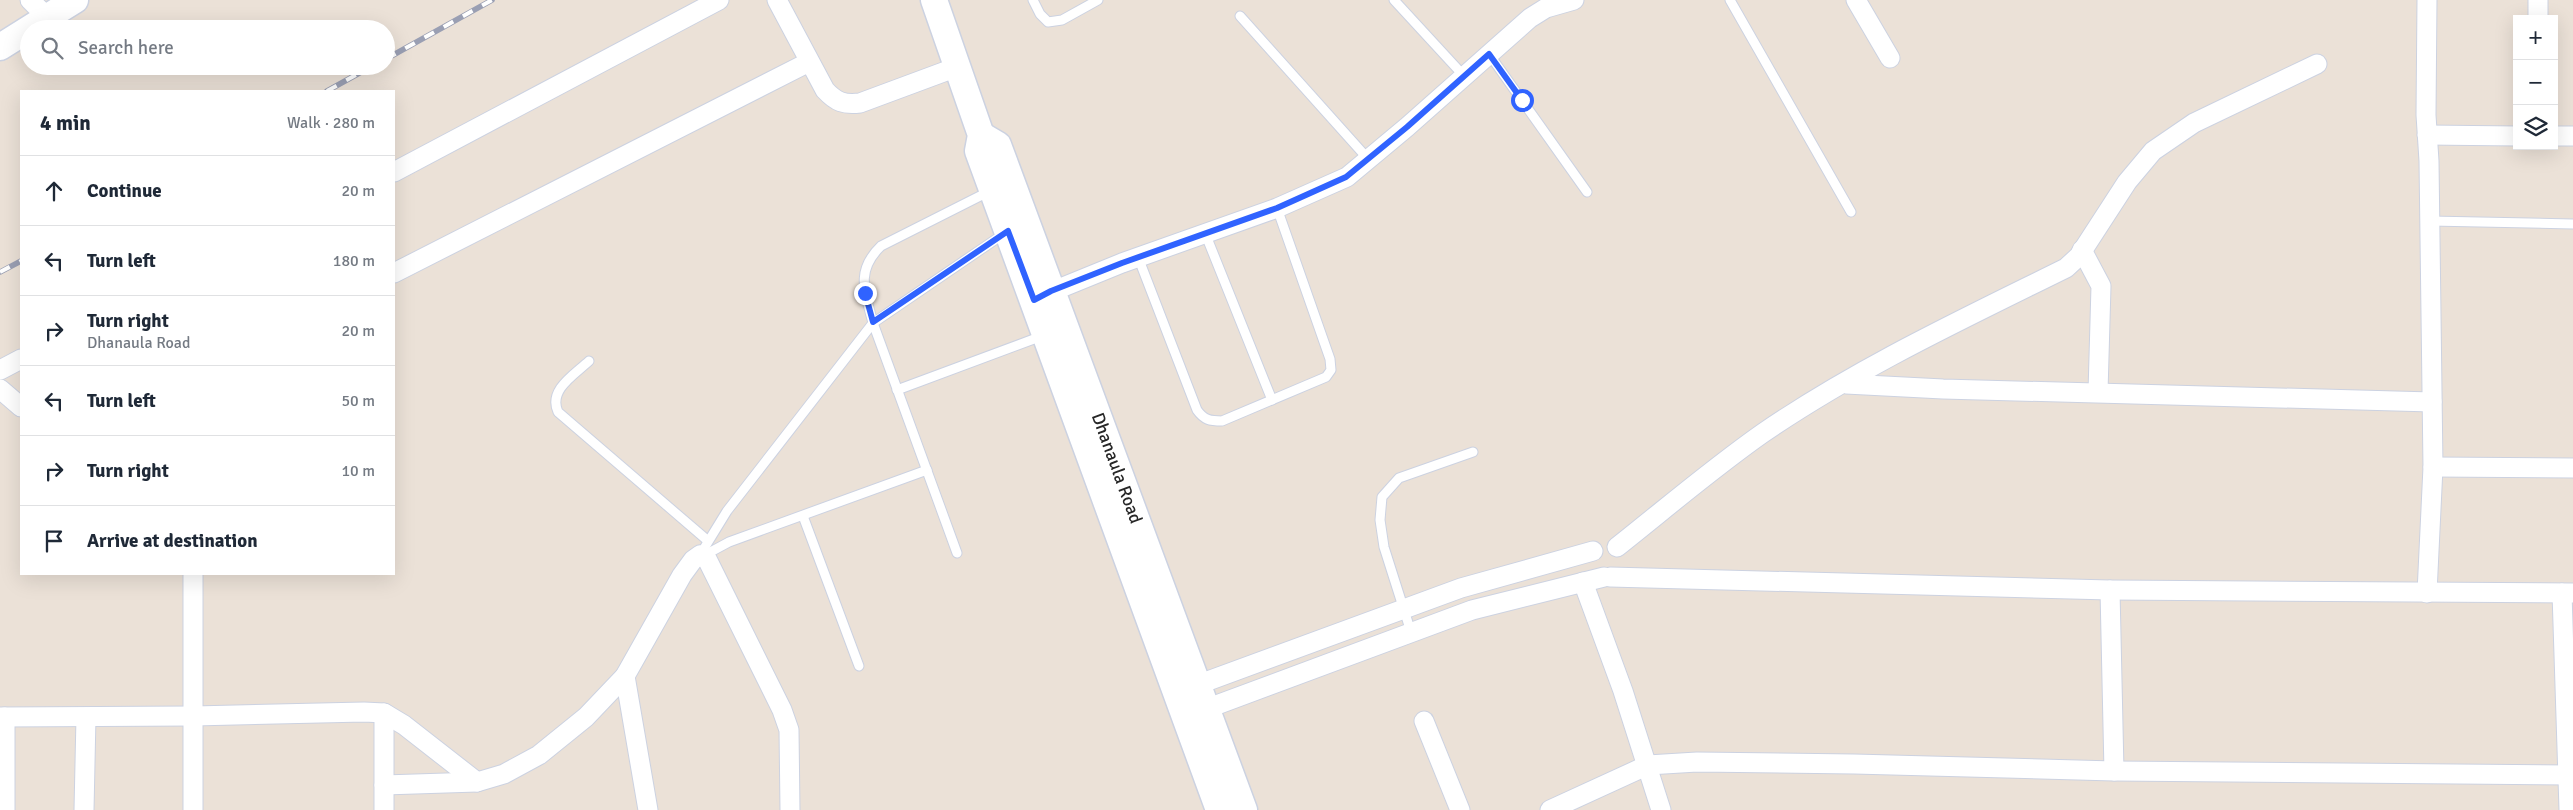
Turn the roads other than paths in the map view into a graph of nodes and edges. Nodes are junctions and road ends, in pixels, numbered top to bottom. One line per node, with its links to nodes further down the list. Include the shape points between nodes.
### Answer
1 (74, 0): 13 (street)
2 (719, 0): 31 (street)
3 (777, 0): 21 (street)
4 (934, 0): 23 (street, Dhanaula Road)
5 (1033, 0): 6 (lane, via 1044,19 1056,22)
6 (1098, 0)
7 (1394, 0): 24 (lane)
8 (1574, 0): 19 (street, via 1546,8 1530,18)
9 (1730, 0): 35 (lane)
10 (1856, 0): 20 (street)
11 (2426, 0): 26 (street)
12 (2538, 0): 14 (street)
13 (39, 8): 16 (street)
14 (2538, 15)
15 (1240, 16): 30 (lane)
16 (27, 20)
17 (20, 27): 18 (street)
18 (0, 47)
19 (1489, 54): 24 (street); 33 (lane)
20 (1890, 58)
21 (809, 62): 23 (street, via 833,100 847,104 860,103); 42 (street)
22 (2317, 64): 40 (street, via 2194,123 2154,151 2127,182)
23 (957, 67): 25 (street, Dhanaula Road)
24 (1464, 76): 30 (street)
25 (981, 134): 32 (street, Dhanaula Road, via 978,151); 43 (street, Dhanaula Road, via 998,145)
26 (2427, 135): 27 (street); 36 (street)
27 (2513, 136)
28 (2558, 136): 29 (street)
29 (2573, 136)
30 (1368, 160): 34 (street, via 1346,177)
31 (395, 171)
32 (992, 190): 38 (street, Dhanaula Road); 44 (lane, via 881,246 869,258 864,283)
33 (1587, 192)
34 (1277, 208): 39 (street); 53 (lane, via 1330,359 1331,370 1326,378)
35 (1851, 212)
36 (2430, 221): 37 (lane); 54 (street)
37 (2573, 224)
38 (1008, 231): 43 (street, Dhanaula Road); 44 (lane)
39 (1206, 233): 41 (street); 53 (lane)
40 (2082, 250): 49 (street, via 2074,263 2066,268 1921,340); 52 (street, via 2101,286)
41 (1138, 257): 43 (street); 53 (lane, via 1202,417 1211,421 1222,420)
42 (396, 267)
43 (1042, 295): 45 (street, Dhanaula Road); 75 (street, Dhanaula Road)
44 (873, 322): 51 (lane); 62 (lane, via 727,511)
45 (1047, 335): 51 (lane); 75 (street, Dhanaula Road)
46 (20, 360): 48 (street)
47 (589, 361): 62 (lane, via 559,389 554,404 558,412)
48 (0, 370)
49 (1845, 384): 52 (street); 61 (street, via 1764,433)
50 (0, 389): 55 (street)
51 (897, 390): 59 (lane)
52 (2098, 392): 54 (street)
53 (1272, 400)
54 (2432, 402): 57 (street)
55 (20, 406)
56 (1473, 452): 71 (lane, via 1399,478 1382,497 1380,520 1384,547)
57 (2433, 467): 58 (street); 69 (street)
58 (2573, 468)
59 (927, 470): 60 (lane); 64 (lane)
60 (803, 516): 62 (lane); 73 (lane)
61 (1617, 547): 63 (street, via 1604,544); 66 (street, via 1624,558 1623,564 1616,575)
62 (703, 550): 74 (street, via 682,575); 91 (street, via 789,730)
63 (1593, 551): 66 (street, via 1593,570); 71 (street, via 1461,588)
64 (958, 553)
65 (193, 575): 77 (street)
66 (1607, 577): 67 (street); 68 (street)
67 (1583, 582): 72 (street, via 1472,610); 81 (street)
68 (2110, 590): 69 (street); 82 (street)
69 (2427, 593): 70 (street)
70 (2567, 593): 83 (street)
71 (1404, 608): 72 (lane); 75 (street)
72 (1411, 632): 75 (street)
73 (859, 666)
74 (626, 676): 84 (street, via 586,717 539,755 504,774); 90 (street)
75 (1190, 701): 92 (street, Dhanaula Road); 93 (street, Dhanaula Road)
76 (384, 713): 77 (street); 84 (street, via 404,724); 85 (street)
77 (194, 716): 79 (street); 88 (street)
78 (2, 717): 79 (street); 86 (street)
79 (86, 717): 87 (street)
80 (1424, 721): 94 (street)
81 (1648, 765): 82 (street, via 1697,762 1854,764); 95 (street); 96 (street)
82 (2114, 771): 83 (street)
83 (2569, 775): 97 (street)
84 (477, 782): 85 (street)
85 (384, 785): 89 (street)
86 (5, 810)
87 (84, 810)
88 (193, 810)
89 (384, 810)
90 (648, 810)
91 (790, 810)
92 (1219, 810)
93 (1244, 810)
94 (1460, 810)
95 (1550, 810)
96 (1661, 810)
97 (2569, 810)

